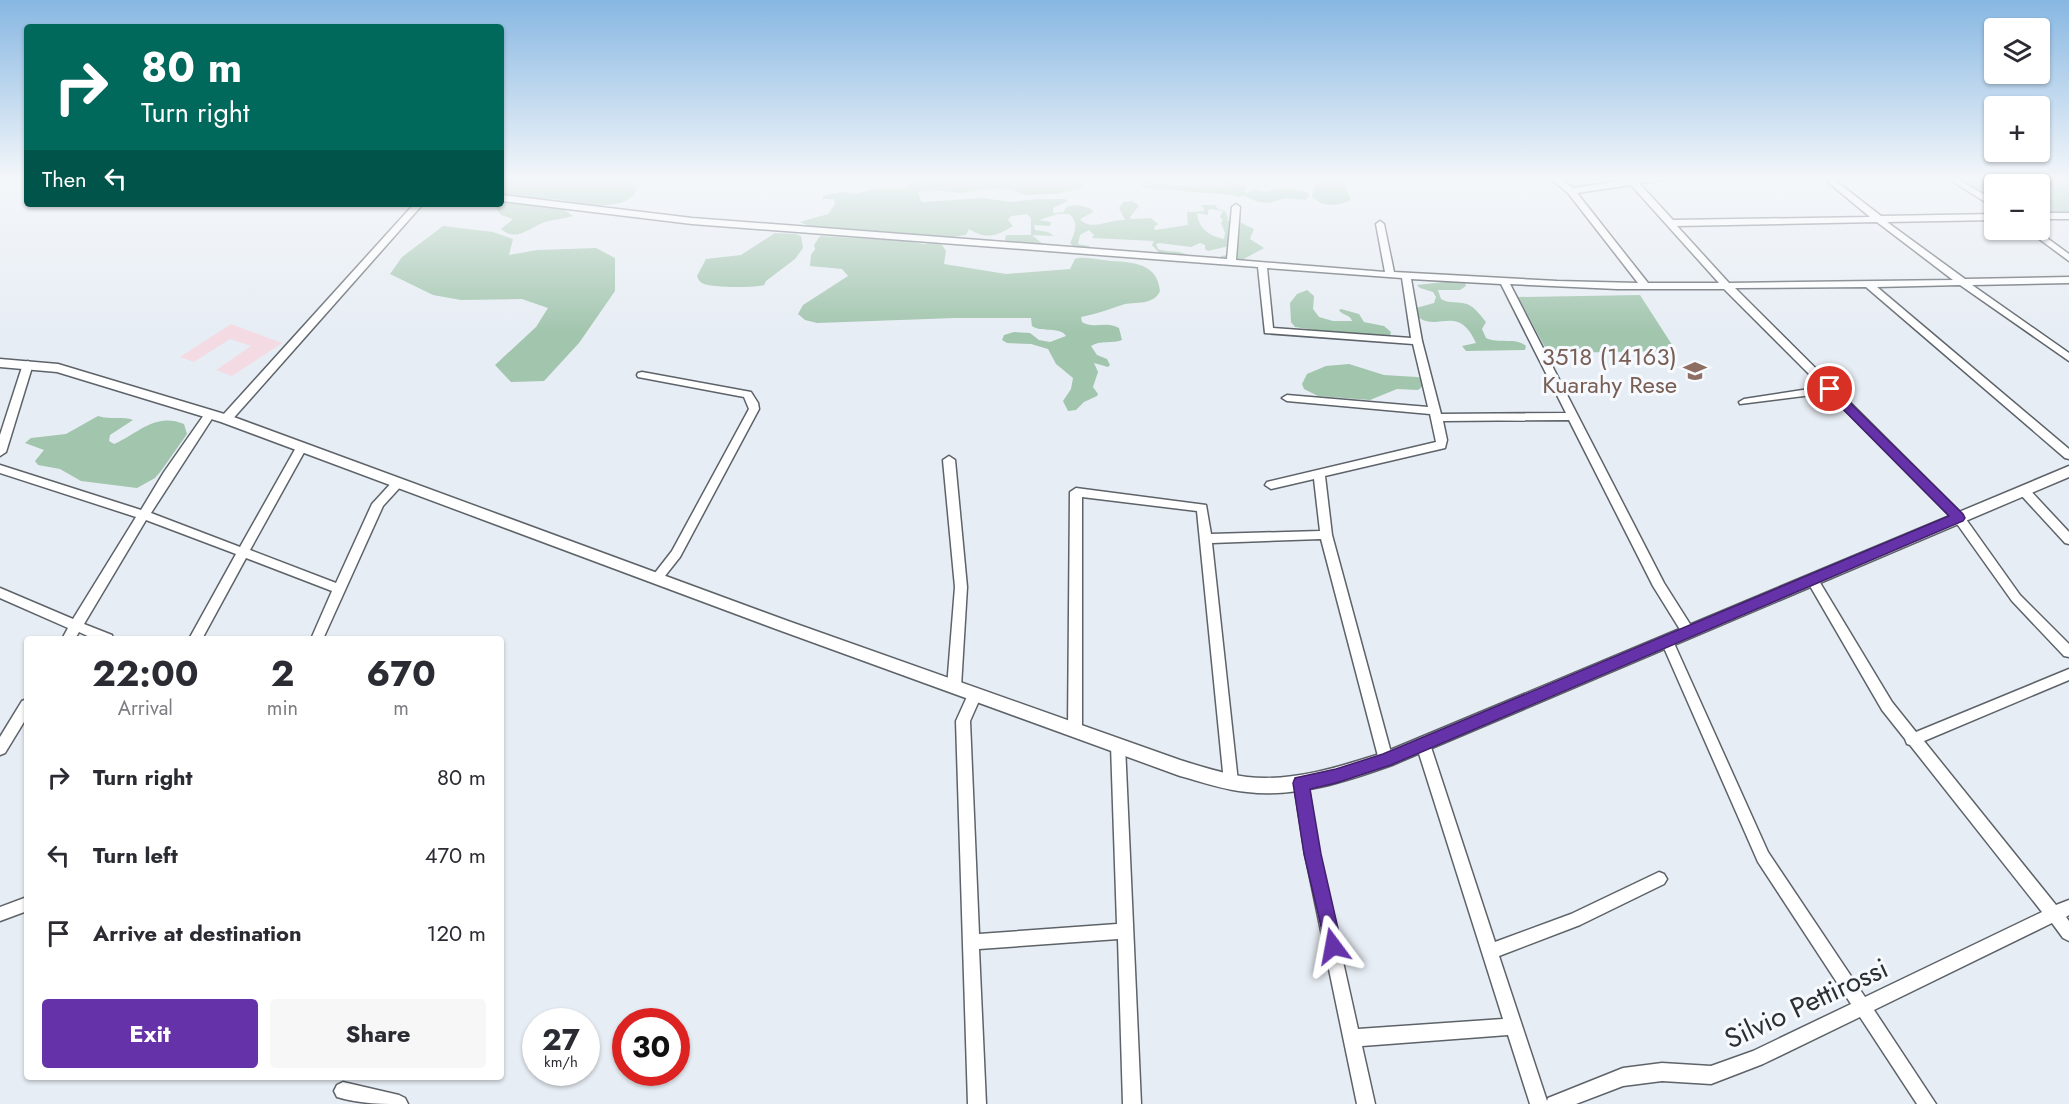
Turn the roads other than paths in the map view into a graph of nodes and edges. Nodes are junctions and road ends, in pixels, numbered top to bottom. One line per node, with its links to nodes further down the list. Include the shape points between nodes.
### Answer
1 (396, 230): 31 (street)
2 (804, 230): 10 (street)
3 (1234, 230): 10 (street)
4 (1381, 230): 12 (street)
5 (1601, 230): 19 (street)
6 (1677, 230): 17 (street)
7 (1892, 230): 16 (street)
8 (2045, 240): 9 (street)
9 (2069, 258)
10 (1231, 262): 11 (street)
11 (1262, 265): 12 (street); 20 (street, via 1268,331)
12 (1390, 275): 13 (street)
13 (1406, 276): 15 (street); 20 (street)
14 (2069, 280): 16 (street)
15 (1504, 281): 19 (street); 30 (street)
16 (1961, 282): 18 (street); 21 (street)
17 (1726, 285): 18 (street); 19 (street); 25 (street)
18 (1869, 285): 34 (street)
19 (1645, 286)
20 (1417, 341): 29 (street)
21 (2069, 358)
22 (0, 363): 23 (main road)
23 (28, 363): 28 (main road, via 58,368); 32 (street)
24 (642, 375): 48 (street, via 747,394 754,409 676,554)
25 (1830, 389): 27 (street); 43 (street)
26 (1287, 398): 29 (street)
27 (1744, 402)
28 (210, 414): 31 (main road); 42 (street)
29 (1435, 414): 30 (street); 38 (street, via 1443,440 1441,446)
30 (1574, 416): 53 (street, via 1659,586)
31 (226, 419): 33 (main road)
32 (1, 446)
33 (302, 447): 39 (main road); 47 (street)
34 (2069, 455)
35 (949, 460): 61 (street, via 961,587)
36 (0, 469): 42 (street)
37 (2069, 471): 41 (main road)
38 (1318, 476): 40 (street); 44 (street)
39 (398, 483): 48 (main road); 50 (street, via 378,504)
40 (1270, 485)
41 (2023, 490): 43 (main road); 46 (street)
42 (144, 515): 47 (street); 52 (street)
43 (1959, 518): 49 (main road); 59 (street, via 2016,598)
44 (1326, 535): 45 (street); 69 (street)
45 (1206, 539): 64 (street, via 1202,508 1076,492); 70 (street)
46 (2069, 540)
47 (243, 553): 50 (street); 56 (street)
48 (657, 578): 61 (main road)
49 (1812, 579): 53 (main road); 65 (street, via 1887,706)
50 (340, 589): 57 (street)
51 (0, 593): 52 (street)
52 (76, 626): 54 (street); 55 (street)
53 (1689, 632): 58 (main road)
54 (70, 636)
55 (100, 636)
56 (197, 636)
57 (318, 636)
58 (1666, 641): 66 (main road); 81 (street, via 1763,857)
59 (2069, 652)
60 (2069, 674): 65 (street)
61 (954, 687): 62 (main road)
62 (975, 694): 64 (main road); 79 (street, via 963,721)
63 (24, 710): 68 (street)
64 (1075, 730): 67 (main road)
65 (1912, 740): 76 (street)
66 (1423, 744): 69 (main road); 80 (street)
67 (1118, 746): 70 (main road); 77 (street)
68 (0, 749)
69 (1386, 760): 71 (main road)
70 (1231, 782): 71 (main road, via 1275,786)
71 (1301, 783): 83 (street, via 1312,854)
72 (1659, 879): 80 (street, via 1575,920)
73 (24, 905): 75 (street)
74 (2069, 907): 76 (street, Silvio Pettirossi)
75 (0, 914)
76 (2054, 914): 78 (street); 81 (street, Silvio Pettirossi)
77 (1125, 931): 79 (street); 87 (street)
78 (2069, 933)
79 (971, 942): 86 (street)
80 (1490, 952): 82 (street)
81 (1863, 1007): 90 (street, Silvio Pettirossi, via 1711,1076 1662,1072 1623,1077); 91 (street)
82 (1514, 1026): 83 (street); 89 (street)
83 (1353, 1038): 88 (street)
84 (344, 1091): 85 (street)
85 (399, 1104)
86 (977, 1104)
87 (1132, 1104)
88 (1366, 1104)
89 (1539, 1104)
90 (1554, 1104)
91 (1927, 1104)

